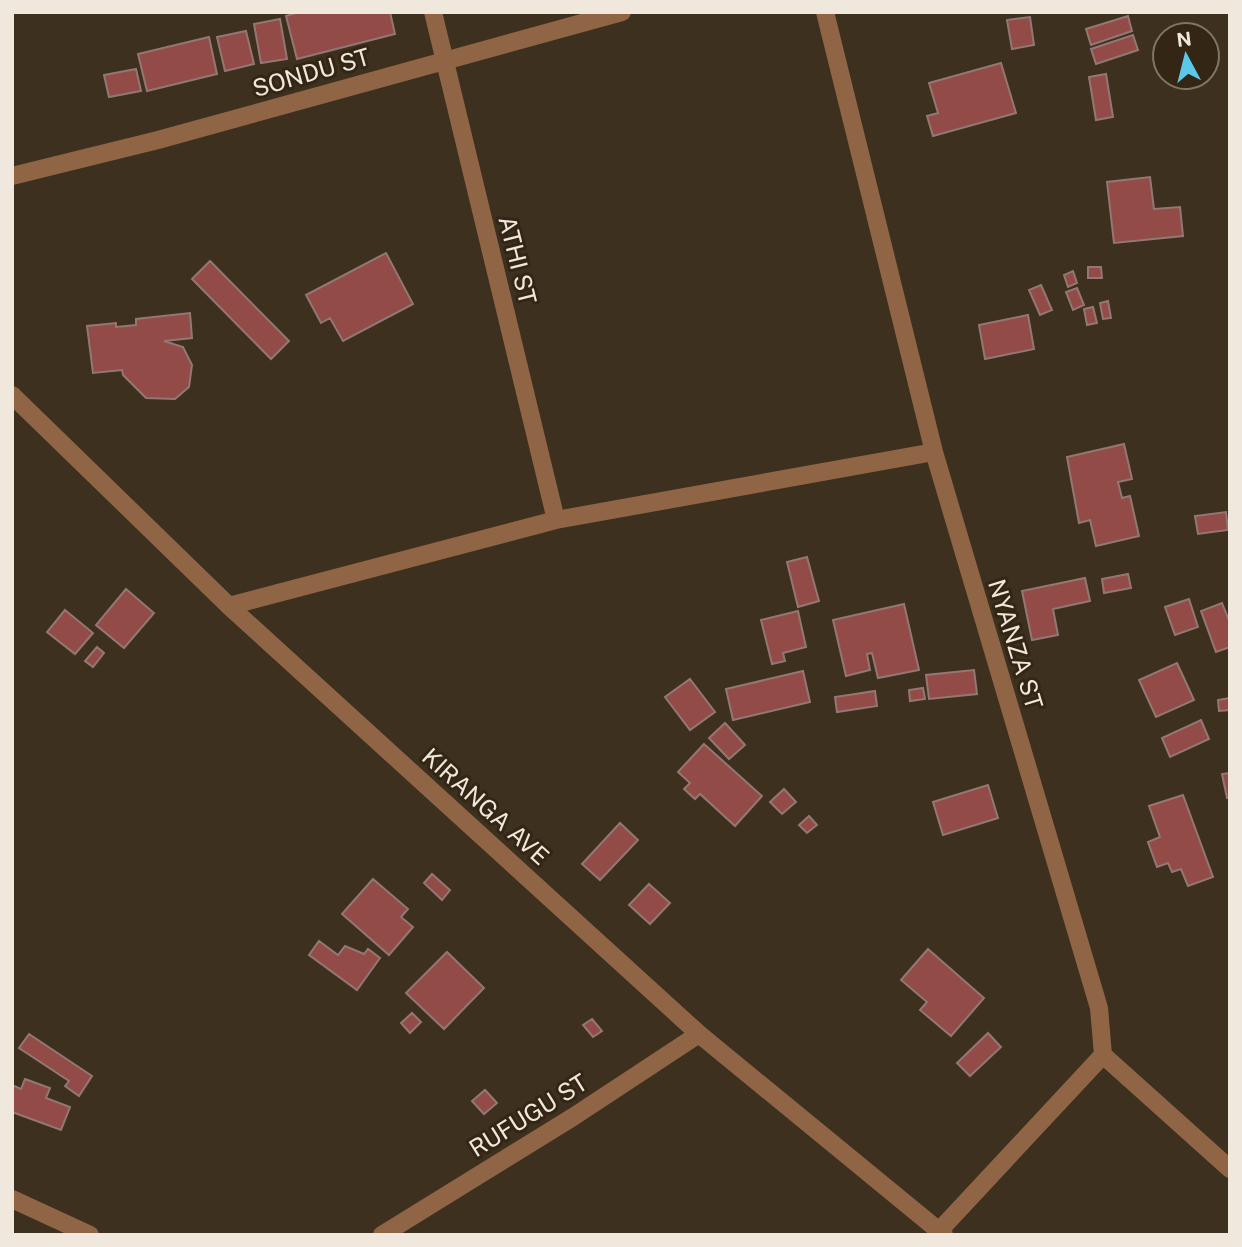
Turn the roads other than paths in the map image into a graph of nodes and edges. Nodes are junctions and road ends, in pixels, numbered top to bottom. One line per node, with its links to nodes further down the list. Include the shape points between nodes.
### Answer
1 (433, 12): 4 (street, ATHI ST)
2 (622, 12): 4 (street, SONDU ST)
3 (825, 12): 7 (street, NYANZA ST)
4 (444, 60): 5 (street, SONDU ST); 8 (street, ATHI ST)
5 (12, 176)
6 (12, 395): 9 (street, KIRANGA AVE)
7 (934, 453): 8 (street); 11 (street, NYANZA ST, via 1099,1008)
8 (556, 520): 9 (street)
9 (229, 606): 10 (street, KIRANGA AVE)
10 (699, 1034): 14 (street, KIRANGA AVE); 16 (street, RUFUGU ST)
11 (1103, 1055): 12 (street); 14 (street)
12 (1230, 1169)
13 (12, 1199): 15 (street)
14 (942, 1233)
15 (90, 1235)
16 (382, 1235)

